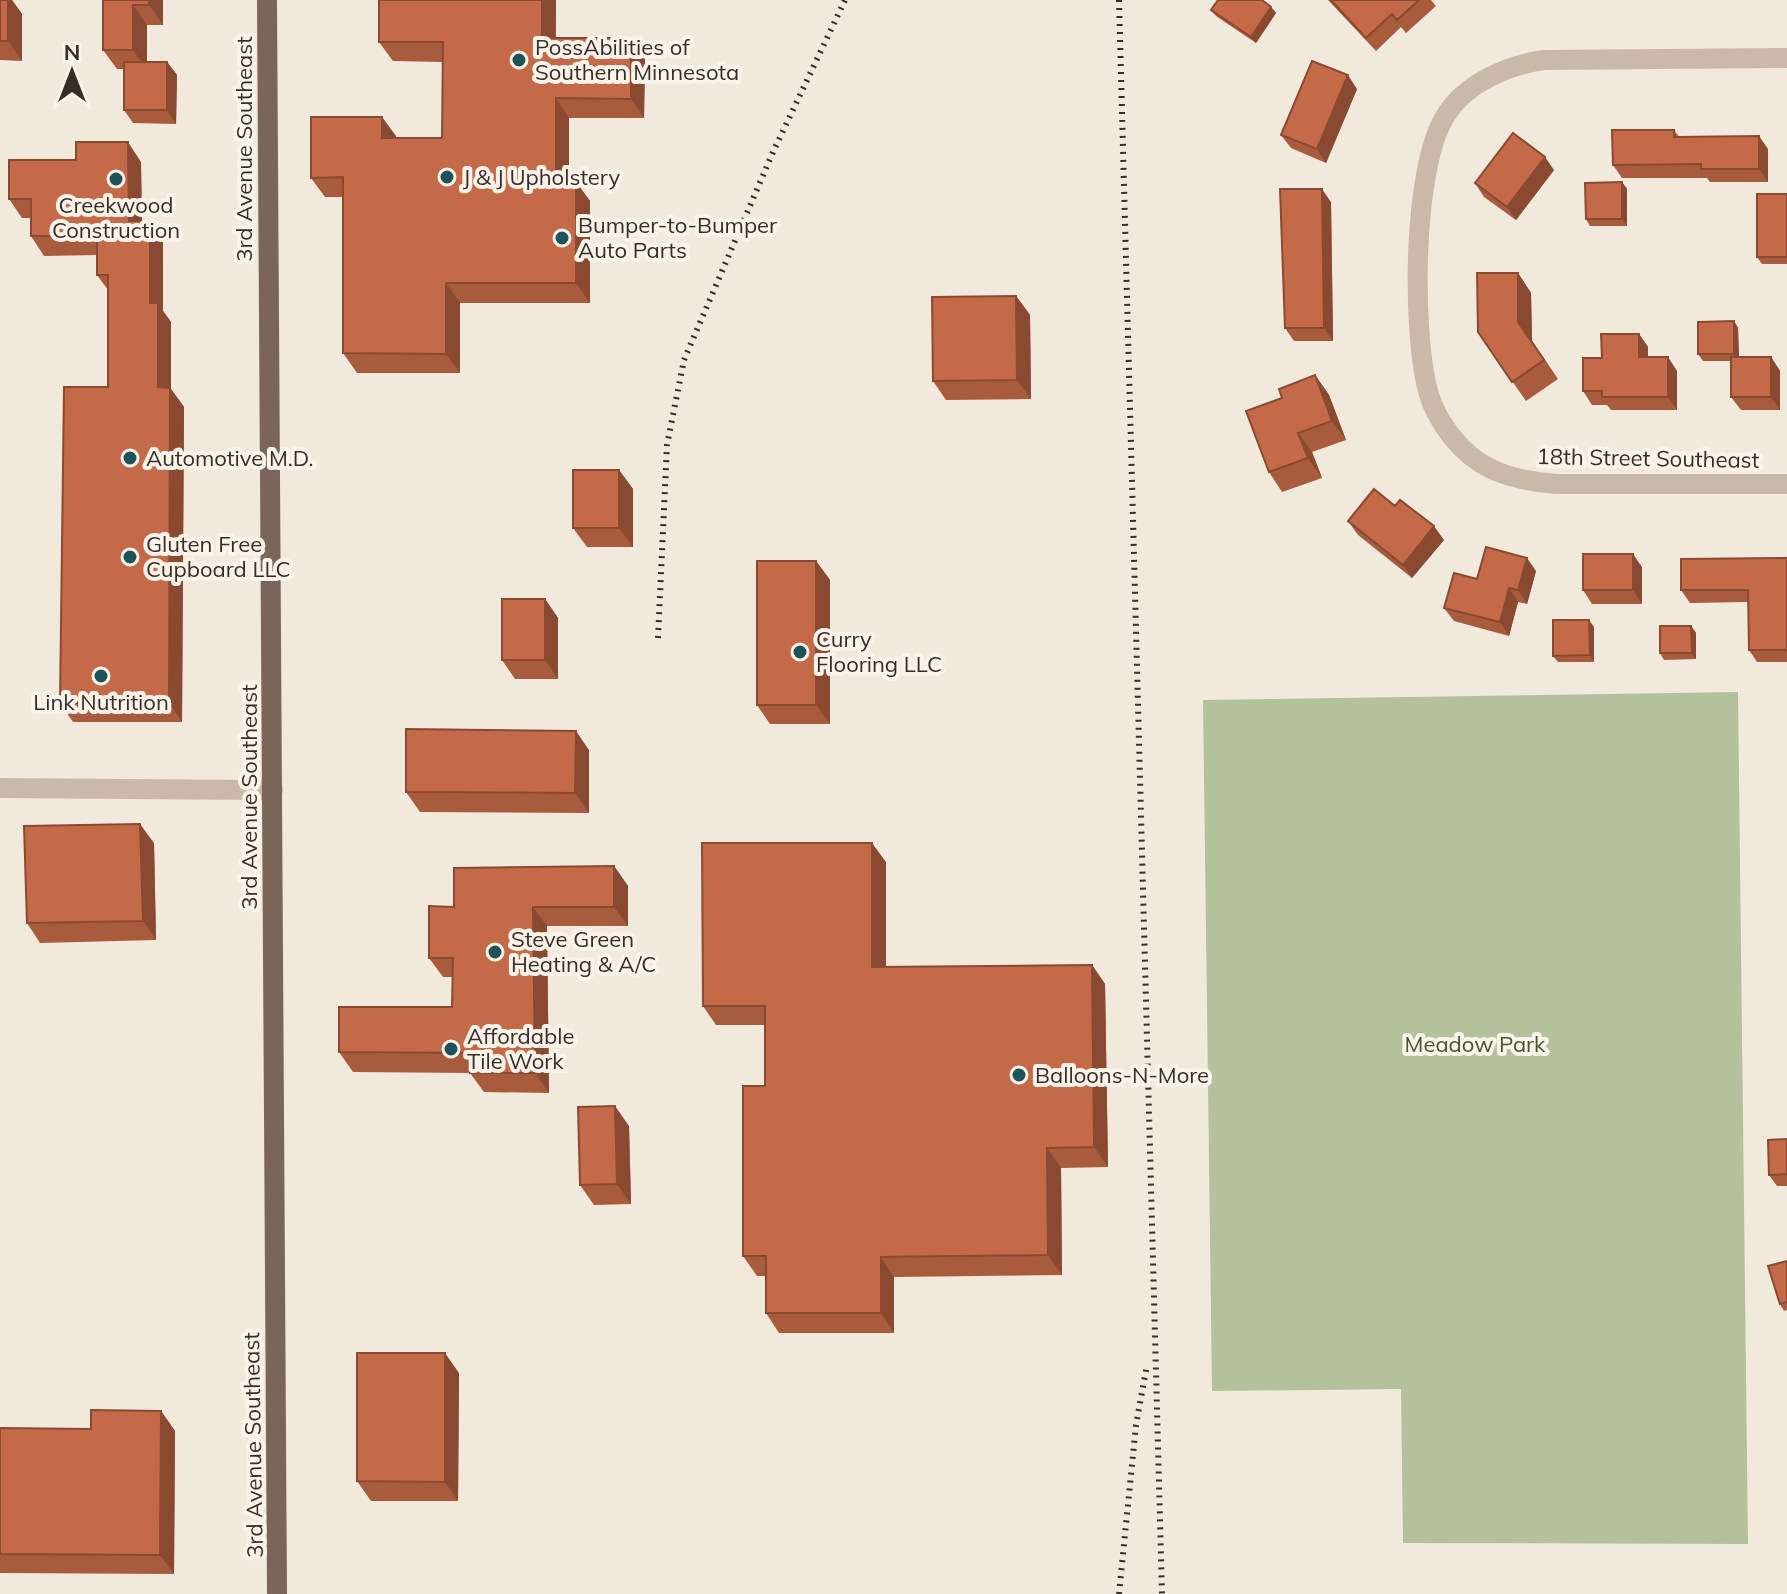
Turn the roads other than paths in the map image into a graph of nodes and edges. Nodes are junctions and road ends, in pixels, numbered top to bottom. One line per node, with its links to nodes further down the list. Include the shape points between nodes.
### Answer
1 (267, 0): 5 (main road, 3rd Avenue Southeast)
2 (1787, 58): 3 (street, 18th Street Southeast, via 1557,59 1513,67 1479,84 1448,112 1427,155 1420,212 1423,354 1433,407 1461,448 1518,480)
3 (1787, 484)
4 (0, 788): 5 (street)
5 (273, 790): 6 (main road, 3rd Avenue Southeast)
6 (277, 1594)

